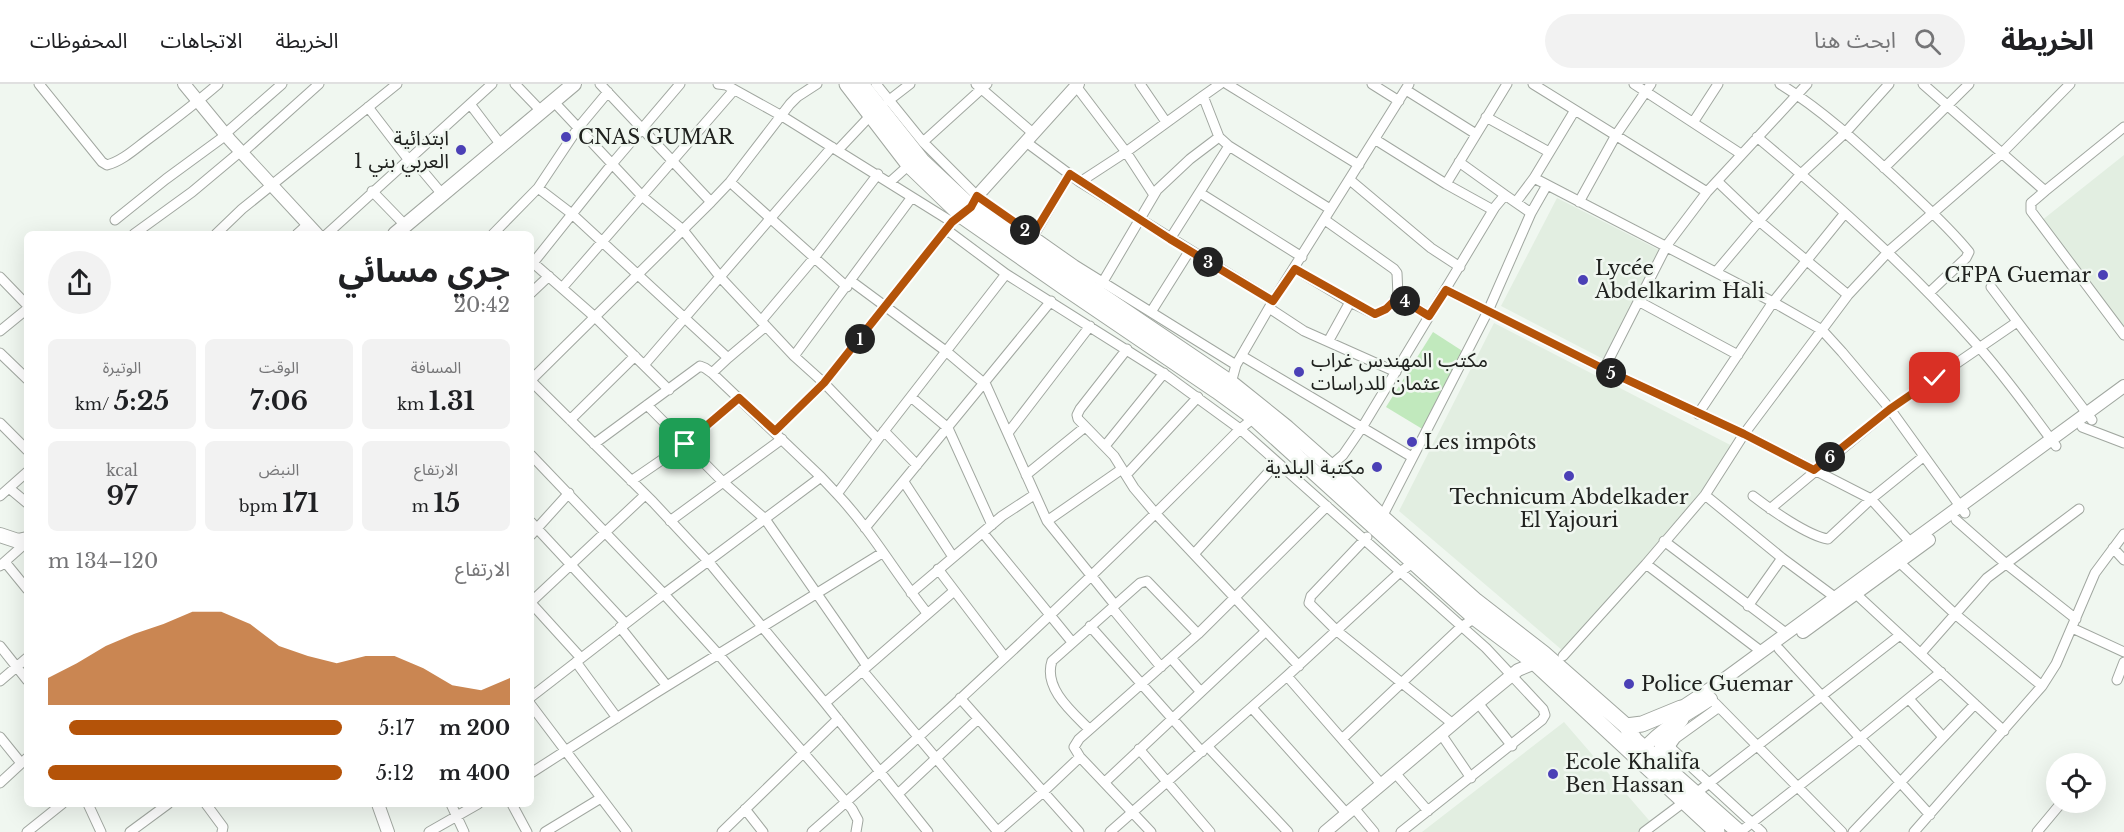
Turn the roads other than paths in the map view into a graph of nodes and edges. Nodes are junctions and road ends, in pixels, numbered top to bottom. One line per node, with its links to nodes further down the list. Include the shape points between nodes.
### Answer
1 (39, 84): 41 (street, via 107,165)
2 (184, 84): 41 (street)
3 (218, 84): 41 (street)
4 (282, 84): 58 (street)
5 (319, 84): 68 (street)
6 (396, 84): 45 (street)
7 (492, 84): 43 (street)
8 (515, 84): 47 (street)
9 (574, 84): 42 (main road)
10 (600, 84): 36 (street)
11 (680, 84): 55 (street)
12 (817, 84): 48 (street, via 797,97)
13 (847, 84): 49 (highway)
14 (861, 84): 110 (highway)
15 (876, 84): 39 (street)
16 (910, 84): 39 (street)
17 (1140, 84): 52 (street)
18 (1220, 84): 38 (street)
19 (1227, 84): 78 (street)
20 (1372, 84): 40 (street)
21 (1533, 84): 46 (street)
22 (1634, 84): 35 (street)
23 (1718, 84): 51 (street)
24 (1780, 84): 37 (street)
25 (1807, 84): 37 (street)
26 (1889, 84): 56 (street)
27 (1923, 84): 44 (street)
28 (1969, 84): 44 (street)
29 (2070, 84): 71 (street)
30 (1077, 85): 62 (street); 69 (street)
31 (1503, 85): 50 (street)
32 (726, 86): 48 (street); 74 (street)
33 (982, 86): 62 (street); 64 (street)
34 (1408, 87): 40 (street); 57 (street)
35 (1648, 88): 51 (street); 59 (street)
36 (608, 92): 54 (street); 55 (street)
37 (1796, 94): 56 (street); 61 (street)
38 (1203, 96): 52 (street); 60 (street)
39 (888, 101): 64 (street)
40 (1399, 101): 63 (street)
41 (198, 102): 58 (street)
42 (554, 102): 47 (main road); 54 (street)
43 (470, 104): 65 (street); 73 (street)
44 (1946, 105): 71 (street); 79 (street)
45 (368, 107): 73 (street); 90 (street)
46 (1575, 110): 59 (street); 70 (street)
47 (542, 112): 65 (main road)
48 (782, 116): 67 (street); 86 (street)
49 (870, 116): 67 (street); 77 (highway)
50 (1486, 117): 57 (street); 70 (street)
51 (1694, 121): 72 (street)
52 (1166, 122): 69 (street)
53 (2124, 127): 94 (street)
54 (579, 128): 76 (street); 92 (street)
55 (641, 129): 74 (street); 76 (street)
56 (1845, 133): 79 (street); 82 (street)
57 (1476, 134): 75 (street)
58 (226, 135): 68 (street); 114 (street)
59 (1616, 135): 95 (street); 104 (street)
60 (1219, 137): 66 (street); 98 (street, via 1173,174)
61 (1756, 137): 72 (street); 82 (street)
62 (1030, 138): 81 (street); 110 (street)
63 (1376, 140): 78 (street); 89 (street)
64 (923, 142): 110 (street)
65 (501, 145): 97 (main road)
66 (1229, 146): 96 (street); 105 (street)
67 (835, 148): 80 (street); 112 (street)
68 (242, 152): 90 (street); 120 (street)
69 (1126, 152): 88 (street); 98 (street)
70 (1549, 152): 83 (street)
71 (2002, 153): 94 (street); 111 (street)
72 (1741, 154): 85 (street)
73 (410, 158): 93 (street); 97 (street)
74 (672, 162): 100 (street); 102 (street)
75 (1459, 162): 89 (street); 99 (street)
76 (612, 164): 100 (street); 109 (street)
77 (909, 165): 87 (street); 110 (highway)
78 (1359, 165): 84 (street)
79 (1884, 168): 111 (street)
80 (878, 174): 87 (street); 135 (street)
81 (1070, 174): 88 (street); 129 (street)
82 (1802, 174): 108 (street); 116 (street)
83 (1534, 178): 91 (street); 103 (street)
84 (1350, 180): 105 (street); 139 (street, via 1431,248)
85 (1717, 181): 95 (street); 116 (street)
86 (730, 182): 102 (street); 112 (street)
87 (890, 182): 101 (street)
88 (1080, 182): 113 (street)
89 (1446, 184): 106 (street)
90 (272, 185): 117 (street); 121 (street)
91 (1547, 185): 104 (street); 107 (street)
92 (538, 188): 109 (street); 125 (street)
93 (372, 191): 118 (street); 124 (street)
94 (2045, 191): 174 (street, via 2031,203 2031,211)
95 (1707, 192): 131 (street)
96 (1200, 193): 127 (street); 134 (street)
97 (442, 194): 118 (main road)
98 (1154, 195): 113 (street)
99 (1505, 195): 103 (street); 106 (street)
100 (643, 196): 119 (street); 128 (street)
101 (912, 197): 110 (street); 147 (street)
102 (711, 202): 119 (street)
103 (1516, 202): 107 (street)
104 (1579, 202): 131 (street)
105 (1330, 209): 115 (street)
106 (1493, 210): 139 (street)
107 (1531, 213): 164 (street)
108 (1845, 213): 133 (street); 137 (street)
109 (572, 214): 128 (street); 136 (street)
110 (962, 214): 129 (highway); 142 (street); 162 (street); 208 (highway)
111 (1933, 214): 133 (street); 153 (street, via 1969,252)
112 (771, 219): 135 (street); 146 (street)
113 (1139, 219): 127 (street); 150 (street)
114 (115, 220)
115 (1325, 220): 126 (street); 134 (street)
116 (1759, 220): 137 (street); 141 (street)
117 (308, 224): 122 (street); 123 (street)
118 (400, 230)
119 (683, 230): 143 (street); 146 (street)
120 (138, 231)
121 (219, 231)
122 (300, 231)
123 (314, 231)
124 (330, 231)
125 (499, 231)
126 (1348, 235): 130 (street); 155 (street, via 1397,273)
127 (1170, 239): 132 (street)
128 (602, 242): 143 (street); 149 (street)
129 (1031, 242): 150 (highway)
130 (1342, 244)
131 (1666, 245): 141 (street); 157 (street)
132 (1190, 250): 161 (street); 165 (street)
133 (1888, 251): 153 (street); 154 (street)
134 (1302, 257): 140 (street)
135 (814, 258): 147 (street); 170 (street)
136 (534, 260)
137 (1807, 261): 154 (street); 159 (street)
138 (534, 264): 144 (street)
139 (1460, 267): 152 (street)
140 (1295, 269): 158 (street); 161 (street)
141 (1716, 272): 159 (street)
142 (1006, 274): 156 (street); 179 (street)
143 (638, 275): 167 (street); 168 (street)
144 (549, 276): 149 (street); 151 (street)
145 (0, 277): 160 (street)
146 (721, 278): 168 (street); 170 (street)
147 (849, 284): 162 (street); 184 (street)
148 (1991, 287): 169 (street)
149 (562, 288): 167 (street)
150 (1100, 288): 165 (street); 181 (highway)
151 (534, 290)
152 (1446, 290): 164 (street); 166 (street)
153 (1929, 293): 177 (street)
154 (1848, 296): 172 (street)
155 (1398, 297): 158 (street, via 1375,314); 166 (street)
156 (1051, 301): 171 (street); 197 (street)
157 (1638, 301): 182 (street); 189 (street)
158 (1350, 302): 176 (street)
159 (1773, 302): 172 (street); 182 (street)
160 (24, 304)
161 (1271, 304): 176 (street, via 1304,331); 185 (street)
162 (886, 308): 179 (street); 196 (street)
163 (24, 310): 173 (street)
164 (1488, 311): 189 (street); 227 (street)
165 (1151, 312): 175 (street)
166 (1429, 316): 190 (street)
167 (596, 318): 183 (street); 194 (street)
168 (685, 319): 186 (street); 187 (street)
169 (2018, 322): 177 (street); 210 (street)
170 (763, 323): 184 (street); 186 (street)
171 (1090, 326): 178 (street); 216 (street)
172 (1822, 330): 206 (street); 217 (street)
173 (0, 331)
174 (2124, 335)
175 (1191, 337): 181 (street); 188 (street)
176 (1329, 340): 190 (street)
177 (1980, 347): 206 (street); 220 (street)
178 (1127, 349): 192 (street); 213 (street, via 1078,413)
179 (946, 352): 197 (street); 201 (street)
180 (0, 353): 193 (street)
181 (1186, 353): 198 (highway)
182 (1738, 355): 207 (street)
183 (635, 356): 187 (street); 209 (street)
184 (794, 356): 196 (street)
185 (1242, 356): 188 (street); 212 (street)
186 (728, 358): 191 (street)
187 (644, 365): 200 (street)
188 (1236, 365): 198 (street)
189 (1604, 369): 207 (street)
190 (1396, 372): 212 (street)
191 (712, 373): 200 (street, via 700,366); 204 (street)
192 (1164, 373): 202 (street); 224 (street)
193 (24, 376)
194 (534, 377)
195 (534, 383): 209 (street)
196 (824, 383): 218 (street); 219 (street)
197 (984, 383): 214 (street); 216 (street)
198 (1231, 383): 237 (highway, via 1287,428)
199 (2124, 386): 210 (street)
200 (669, 390): 205 (street)
201 (911, 397): 214 (street); 219 (street)
202 (1197, 397): 215 (street); 233 (street)
203 (2124, 397): 210 (street)
204 (739, 398): 218 (street); 223 (street)
205 (647, 405): 222 (street); 223 (street)
206 (1890, 409): 228 (street); 232 (street)
207 (1698, 414): 217 (street)
208 (1254, 418): 215 (street); 237 (highway)
209 (570, 420): 222 (street)
210 (2087, 420): 220 (street); 221 (street)
211 (0, 423): 225 (street)
212 (1363, 426): 226 (street); 227 (street)
213 (1085, 427): 224 (street); 235 (street)
214 (948, 428): 231 (street); 260 (street)
215 (1240, 429): 230 (street); 254 (street)
216 (1008, 433): 235 (street)
217 (1744, 434): 232 (street); 246 (street)
218 (778, 435): 236 (street); 239 (street)
219 (881, 435): 231 (street); 243 (street)
220 (2054, 443): 255 (street)
221 (2124, 443)
222 (594, 444): 238 (street)
223 (685, 444): 238 (street); 239 (street)
224 (1106, 446): 233 (street)
225 (24, 447)
226 (1342, 455): 237 (street); 237 (street)
227 (1412, 457): 259 (street)
228 (1923, 457): 249 (street); 255 (street)
229 (534, 458): 242 (street)
230 (1277, 463): 251 (street); 275 (street)
231 (917, 465): 240 (street)
232 (1814, 470): 249 (street); 252 (street)
233 (1124, 472): 254 (street); 258 (street)
234 (24, 475): 241 (street)
235 (1026, 475): 245 (street)
236 (821, 477): 243 (street); 256 (street)
237 (1330, 477): 259 (highway)
238 (631, 481): 244 (street)
239 (723, 482): 256 (street); 257 (street)
240 (904, 482): 262 (street); 276 (street)
241 (9, 488): 247 (street); 250 (street)
242 (569, 493): 261 (street); 264 (street)
243 (837, 494): 262 (street)
244 (645, 495): 257 (street); 264 (street)
245 (1034, 495): 258 (street); 260 (street)
246 (1705, 495): 270 (street); 277 (street)
247 (0, 496)
248 (1753, 496): 252 (street)
249 (1871, 499): 252 (street, via 1828,538); 272 (street)
250 (24, 500)
251 (1327, 506): 268 (street); 296 (street)
252 (1770, 508)
253 (2079, 509): 285 (street)
254 (1156, 514): 275 (street); 288 (street)
255 (1960, 514): 272 (street); 281 (street); 285 (street)
256 (765, 519): 279 (street); 293 (street)
257 (670, 521): 279 (street)
258 (1047, 521): 288 (street)
259 (1380, 523): 268 (street); 280 (highway); 325 (highway)
260 (992, 525): 265 (street)
261 (534, 527)
262 (865, 528): 274 (street)
263 (534, 529): 283 (street)
264 (605, 531): 283 (street); 292 (street)
265 (983, 533): 276 (street); 303 (street)
266 (2124, 534): 273 (street)
267 (0, 536): 269 (main road)
268 (1364, 539): 287 (street); 311 (street, via 1310,600 1311,606)
269 (24, 540)
270 (1664, 541): 284 (street); 300 (street)
271 (24, 543): 282 (street)
272 (1911, 543): 295 (street)
273 (2113, 548): 278 (street); 305 (street, via 2095,573)
274 (882, 554): 291 (street); 293 (street)
275 (1194, 554): 296 (street)
276 (953, 557): 286 (street)
277 (1782, 558): 295 (street); 300 (street)
278 (2124, 560)
279 (708, 561): 292 (street); 309 (street)
280 (1414, 562): 287 (street); 304 (highway)
281 (1899, 562): 294 (street); 302 (street)
282 (3, 564): 289 (street)
283 (572, 564): 297 (street); 306 (street)
284 (1646, 564): 318 (street); 323 (street)
285 (2005, 564): 302 (street); 305 (street)
286 (938, 570): 290 (street); 291 (street)
287 (1400, 572): 308 (street); 311 (street)
288 (1092, 576): 299 (street); 303 (street)
289 (24, 586)
290 (954, 591): 301 (street); 322 (street)
291 (911, 593): 301 (street)
292 (664, 594): 306 (street); 321 (street)
293 (816, 594): 309 (street); 332 (street)
294 (1856, 594): 314 (street); 317 (street)
295 (1836, 597): 313 (street)
296 (1236, 598): 310 (street); 312 (street)
297 (534, 599)
298 (534, 606): 327 (street)
299 (1113, 606): 307 (street); 312 (street, via 1147,581); 331 (street)
300 (1748, 606): 313 (street)
301 (927, 613): 332 (street)
302 (1955, 614): 320 (street); 342 (street)
303 (1049, 615): 315 (street); 322 (street)
304 (1475, 618): 308 (street); 325 (highway)
305 (2074, 623): 319 (street); 342 (street)
306 (623, 625): 327 (street); 341 (street)
307 (1090, 626): 315 (street); 339 (street)
308 (1461, 627): 334 (street); 340 (street)
309 (764, 628): 321 (street); 348 (street)
310 (1266, 631): 329 (street); 343 (street)
311 (1337, 631): 329 (street); 340 (street)
312 (1197, 634): 324 (street)
313 (1787, 634): 318 (street)
314 (1900, 635): 320 (street); 345 (street)
315 (1072, 642): 361 (street, via 1052,661 1051,678 1062,699)
316 (0, 646): 330 (street)
317 (1779, 649): 345 (street); 350 (street)
318 (1762, 652): 354 (street)
319 (2124, 652)
320 (1921, 653): 333 (street)
321 (719, 654): 341 (street); 375 (street)
322 (1004, 656): 346 (street)
323 (1563, 656)
324 (1171, 658): 331 (street); 343 (street)
325 (1539, 658): 334 (street); 360 (highway); 372 (highway)
326 (24, 660): 330 (street)
327 (578, 660): 344 (street); 356 (street)
328 (2124, 662): 337 (street)
329 (1299, 666): 336 (street)
330 (16, 667): 335 (street); 338 (street)
331 (1161, 667): 339 (street)
332 (864, 668): 348 (street); 365 (street)
333 (1941, 672): 347 (street); 351 (street)
334 (1513, 675): 349 (street); 369 (street, via 1545,715)
335 (24, 676)
336 (1287, 676): 352 (street); 368 (street)
337 (2118, 680)
338 (0, 681)
339 (1142, 682): 355 (street); 361 (street)
340 (1402, 683): 359 (street); 368 (street)
341 (667, 686): 356 (street)
342 (2042, 686): 362 (street)
343 (1200, 691): 355 (street)
344 (535, 694)
345 (1822, 696): 367 (street); 370 (street)
346 (960, 698): 357 (street); 365 (street)
347 (1909, 699): 366 (street); 367 (street)
348 (825, 703): 358 (street)
349 (1478, 703): 359 (street); 369 (street)
350 (1715, 703): 354 (street); 370 (street); 391 (street, via 1671,745)
351 (1975, 704): 362 (street); 366 (street)
352 (1252, 708): 371 (street); 404 (street)
353 (534, 709): 374 (street)
354 (1681, 714): 360 (highway); 372 (street); 379 (highway, via 1663,740)
355 (1172, 717): 371 (street); 373 (street)
356 (617, 718): 374 (street)
357 (978, 718): 377 (street); 390 (street)
358 (838, 719): 375 (street); 381 (street)
359 (1453, 724): 363 (street)
360 (1626, 726): 372 (highway)
361 (1089, 729): 376 (street, via 1074,745)
362 (2004, 731): 408 (street)
363 (1441, 734): 382 (street); 383 (street)
364 (0, 737): 378 (street)
365 (917, 737): 377 (street); 381 (street)
366 (1943, 737): 385 (street)
367 (1860, 738): 385 (street); 389 (street)
368 (1342, 739): 388 (street)
369 (1512, 746): 383 (street)
370 (1757, 746): 389 (street); 391 (street)
371 (1205, 749): 387 (street); 432 (street)
372 (1637, 749): 379 (highway); 391 (highway)
373 (1139, 750): 384 (street); 387 (street)
374 (565, 751): 380 (street); 393 (street)
375 (803, 752): 394 (street); 403 (street)
376 (1080, 757): 384 (street); 390 (street)
377 (936, 759): 392 (street); 427 (street)
378 (24, 760): 386 (street)
379 (1660, 762): 391 (highway)
380 (534, 771)
381 (880, 772): 392 (street); 394 (street)
382 (1396, 774): 388 (street); 405 (street)
383 (1471, 778): 405 (street)
384 (1105, 782): 406 (street)
385 (1900, 782): 408 (street); 439 (street)
386 (0, 783)
387 (1167, 783): 406 (street); 431 (street)
388 (1382, 785): 404 (street)
389 (1798, 787): 410 (street); 438 (street)
390 (1043, 792): 427 (street); 428 (street)
391 (1696, 793): 410 (highway); 411 (highway); 436 (street)
392 (898, 794): 426 (street)
393 (600, 798): 420 (street); 421 (street)
394 (846, 802): 424 (street); 425 (street, via 858,820)
395 (58, 807): 412 (street)
396 (89, 807): 413 (street)
397 (164, 807): 414 (street)
398 (208, 807): 415 (street, via 223,827)
399 (379, 807): 416 (street)
400 (452, 807): 409 (street)
401 (473, 807): 409 (street)
402 (514, 807): 419 (street)
403 (745, 809): 422 (street); 423 (street)
404 (1350, 811): 433 (street); 434 (street)
405 (1428, 811): 435 (street)
406 (1133, 812): 429 (street); 430 (street)
407 (2053, 813): 441 (street)
408 (1930, 814): 440 (street)
409 (457, 816): 417 (street); 418 (street)
410 (1744, 829): 437 (street)
411 (1715, 831)
412 (27, 832)
413 (101, 832)
414 (130, 832)
415 (222, 832)
416 (388, 832)
417 (429, 832)
418 (464, 832)
419 (527, 832)
420 (545, 832)
421 (627, 832)
422 (722, 832)
423 (763, 832)
424 (812, 832)
425 (856, 832)
426 (928, 832)
427 (998, 832)
428 (1079, 832)
429 (1110, 832)
430 (1151, 832)
431 (1210, 832)
432 (1288, 832)
433 (1325, 832)
434 (1374, 832)
435 (1401, 832)
436 (1644, 832)
437 (1762, 832)
438 (1842, 832)
439 (1853, 832)
440 (1914, 832)
441 (2037, 832)

